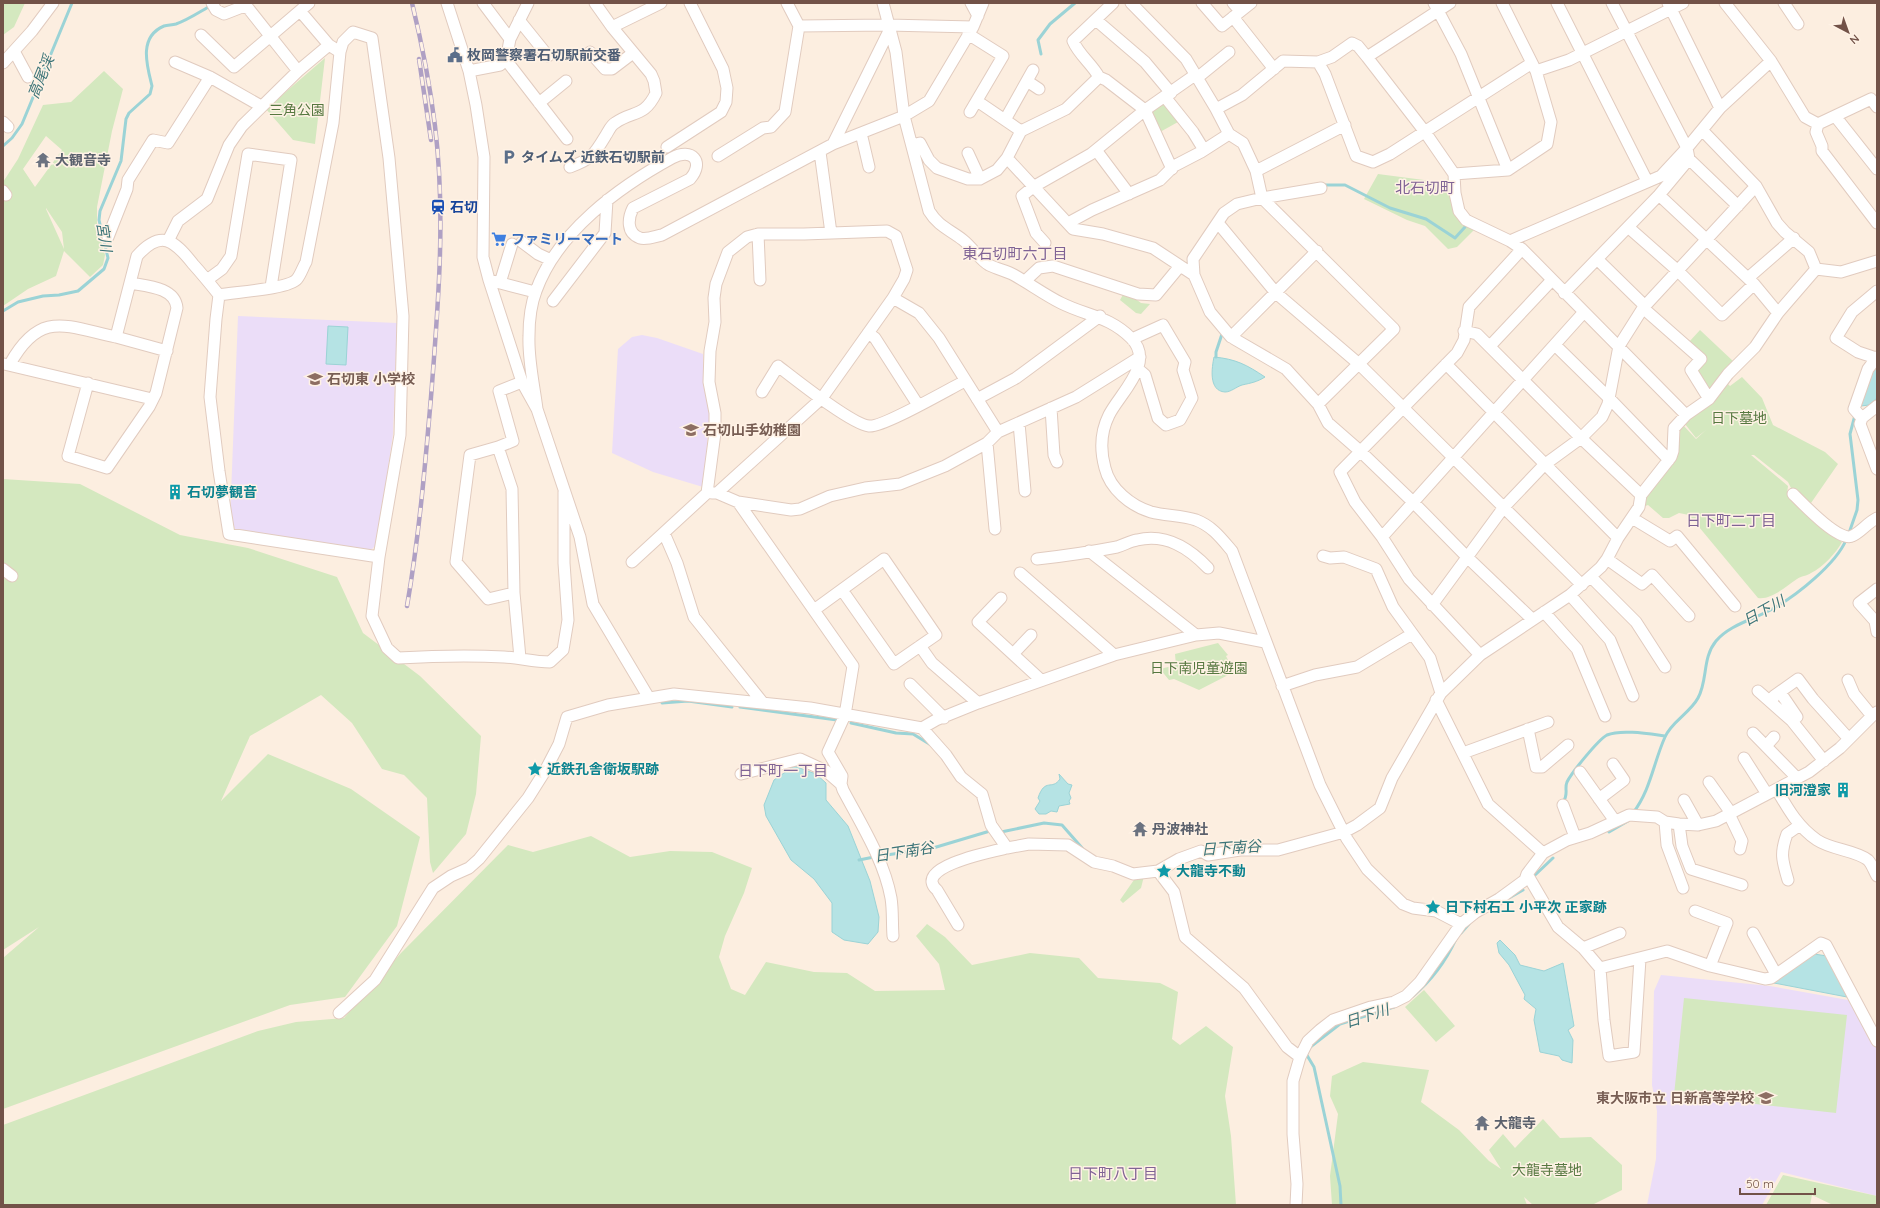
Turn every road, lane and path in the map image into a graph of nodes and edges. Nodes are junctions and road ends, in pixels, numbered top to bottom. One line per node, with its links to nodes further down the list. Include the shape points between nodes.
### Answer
1 (53, 3): 42 (street)
2 (212, 3): 39 (street, via 216,10 224,14 242,7 248,8)
3 (309, 3): 27 (street)
4 (447, 3): 59 (street)
5 (483, 3): 40 (street)
6 (528, 3): 30 (street)
7 (596, 3): 34 (street)
8 (661, 3): 34 (street)
9 (690, 3): 90 (street, via 723,69 727,88 726,102 721,112)
10 (787, 3): 33 (street)
11 (883, 3): 35 (street)
12 (971, 3): 29 (street)
13 (984, 3): 29 (street)
14 (1113, 3): 31 (street)
15 (1131, 3): 62 (street, via 1186,59)
16 (1202, 3): 28 (street, via 1222,26)
17 (1251, 3): 28 (street)
18 (1450, 3): 26 (street)
19 (1502, 3): 55 (street)
20 (1557, 3): 47 (street)
21 (1612, 3): 37 (street)
22 (1683, 3): 25 (street)
23 (1725, 3): 51 (street)
24 (1784, 3): 32 (street)
25 (1670, 6): 37 (street); 73 (street)
26 (1436, 7): 49 (street); 68 (street, via 1462,54)
27 (300, 11): 39 (street); 41 (street)
28 (1235, 11): 56 (street)
29 (978, 16): 36 (street)
30 (519, 20): 40 (street); 48 (street)
31 (1096, 20): 61 (street, via 1073,41); 67 (street, via 1144,62)
32 (1798, 24)
33 (799, 26): 35 (street); 96 (street, via 785,112 771,127 763,128)
34 (612, 28): 46 (street)
35 (888, 28): 36 (street); 77 (street, via 896,52); 88 (street)
36 (971, 30): 69 (street, via 1003,56); 77 (street, via 929,101)
37 (1626, 31): 47 (street); 94 (street)
38 (201, 35): 39 (street, via 234,67)
39 (271, 37): 58 (street)
40 (510, 39): 50 (street)
41 (329, 45): 43 (street); 58 (street)
42 (14, 51): 54 (street); 63 (street)
43 (340, 52): 143 (street, via 333,123 306,262 297,280 284,286); 216 (street, via 343,42 353,32 372,38 389,158 403,308 400,435)
44 (590, 52): 46 (street, via 605,69 612,69)
45 (1229, 52): 62 (street)
46 (633, 53): 99 (street, via 654,82 656,93 652,101 635,115 614,123 595,153 587,161)
47 (1583, 53): 55 (street, via 1569,60); 106 (street)
48 (548, 56)
49 (1367, 58): 53 (street, via 1358,46 1352,43 1332,57); 84 (street)
50 (506, 60): 59 (street, via 500,65); 71 (street)
51 (1771, 61): 73 (street); 80 (street, via 1805,117)
52 (175, 62): 60 (street)
53 (1318, 62): 56 (street, via 1283,61); 81 (street)
54 (3, 63)
55 (1534, 67): 68 (street); 102 (street, via 1551,122 1547,144)
56 (1274, 69): 74 (street, via 1242,95)
57 (1033, 70): 65 (street)
58 (298, 71): 72 (street)
59 (469, 72): 139 (street, via 484,157 483,257)
60 (210, 77): 72 (street); 121 (street, via 168,143 153,140 128,180 128,190)
61 (1100, 77): 75 (street); 83 (street, via 1066,109)
62 (1196, 77): 67 (street); 74 (street)
63 (28, 78)
64 (566, 81): 71 (street)
65 (1027, 81): 66 (street); 79 (street)
66 (1039, 89)
67 (1168, 95): 75 (street); 92 (street)
68 (1478, 96): 84 (street); 102 (street)
69 (977, 101): 76 (street); 79 (street)
70 (1875, 101): 78 (street)
71 (539, 103): 87 (street)
72 (261, 106): 124 (street, via 242,126 229,146 208,199 178,221)
73 (1720, 108): 82 (street)
74 (1216, 109): 86 (street)
75 (1145, 110): 91 (street); 100 (street)
76 (970, 112)
77 (904, 116): 85 (street); 89 (street)
78 (1835, 116): 80 (street); 101 (street)
79 (1005, 120): 83 (street)
80 (1818, 124): 115 (street, via 1816,132 1822,151)
81 (1345, 126): 84 (street, via 1356,156 1373,162); 103 (street)
82 (1702, 130): 94 (street); 107 (street)
83 (1021, 131): 97 (street)
84 (1425, 132): 104 (street)
85 (860, 133): 88 (street); 98 (street)
86 (1229, 134): 92 (street); 103 (street, via 1243,143)
87 (567, 139)
88 (833, 144): 93 (street)
89 (912, 145): 105 (street, via 920,143 929,160 937,168 968,179); 140 (street, via 929,211 936,222 963,240 988,264)
90 (667, 148)
91 (1096, 150): 108 (street); 110 (street)
92 (1204, 150): 100 (street)
93 (820, 152): 113 (street, via 650,238 641,238 634,234 629,226 628,217 633,208 690,179 696,172 695,159 689,154 674,157); 119 (street)
94 (1688, 153): 106 (street, via 1661,176); 111 (street); 114 (street)
95 (968, 154): 105 (street)
96 (718, 156)
97 (1006, 158): 105 (street, via 997,170); 108 (street)
98 (869, 166)
99 (570, 167)
100 (1172, 169): 110 (street, via 1160,180)
101 (1877, 169)
102 (1508, 170): 104 (street)
103 (1256, 171): 112 (street)
104 (1454, 174): 125 (street, via 1459,211 1466,220)
105 (980, 178)
106 (1647, 181): 125 (street)
107 (1756, 186): 114 (street); 122 (street, via 1777,223)
108 (1033, 187): 116 (street); 126 (street, via 1022,196 1036,233)
109 (1321, 188): 112 (street)
110 (1128, 194): 116 (street)
111 (1659, 195): 118 (street); 123 (street)
112 (1262, 198): 117 (street, via 1237,204 1224,214); 128 (street)
113 (607, 200): 130 (street, via 585,219); 150 (street, via 604,233)
114 (1738, 206): 123 (street)
115 (1877, 222)
116 (1068, 223): 132 (street, via 1073,229 1103,234 1153,248)
117 (1218, 223): 135 (street, via 1193,259); 146 (street)
118 (1628, 227): 129 (street); 134 (street)
119 (831, 233): 120 (street); 149 (street, via 887,231 896,236 907,270)
120 (758, 234): 137 (street); 202 (street, via 748,237 728,252 716,284 709,382 715,413)
121 (108, 236)
122 (1794, 238): 133 (street, via 1809,252); 141 (street)
123 (1708, 239): 134 (street); 141 (street)
124 (168, 241): 136 (street, via 179,246); 142 (street, via 152,242 146,246 137,256)
125 (1510, 241): 127 (street)
126 (1045, 243)
127 (1522, 250): 138 (street); 155 (street, via 1469,307)
128 (1317, 251): 146 (street); 167 (street, via 1394,329)
129 (1597, 259): 147 (street); 151 (street)
130 (551, 260): 139 (street, via 517,243); 145 (street)
131 (1877, 261): 133 (street, via 1841,272)
132 (1180, 266): 135 (street); 140 (street, via 1156,295 1138,294 1053,266 1039,268)
133 (1816, 269): 153 (street)
134 (1678, 271): 141 (street, via 1722,315); 151 (street)
135 (1194, 275): 158 (street, via 1210,312)
136 (207, 280): 143 (street, via 222,269 231,256 248,154 291,160); 148 (street)
137 (760, 280)
138 (1552, 280): 147 (street); 161 (street)
139 (494, 281): 145 (street); 172 (street)
140 (1025, 281): 154 (street, via 1062,304)
141 (1751, 281): 153 (street)
142 (130, 283): 157 (street); 163 (street, via 169,293 176,301 177,308)
143 (271, 287): 148 (street)
144 (1877, 291): 164 (street, via 1852,312 1836,338 1858,352)
145 (535, 292): 185 (street, via 529,336)
146 (1276, 293): 158 (street); 167 (street)
147 (1564, 293): 152 (street)
148 (219, 295): 216 (street, via 210,397 229,534)
149 (893, 298): 156 (street); 171 (street, via 919,313 939,338)
150 (553, 302)
151 (1644, 307): 162 (street); 179 (street, via 1701,359 1690,370)
152 (1584, 312): 160 (street); 162 (street)
153 (1778, 314): 179 (street, via 1761,340 1728,374)
154 (1100, 316): 159 (street); 178 (street, via 1016,378)
155 (1464, 331): 161 (street, via 1477,334); 168 (street, via 1464,340 1457,353)
156 (868, 333): 175 (street); 181 (street, via 875,338)
157 (116, 337): 163 (street); 166 (street, via 73,328 46,327 28,338)
158 (1231, 337): 180 (street, via 1286,369)
159 (1132, 339): 165 (street); 169 (street, via 1163,326 1185,362 1183,370 1192,398 1180,420 1166,425 1158,418 1145,375)
160 (1555, 345): 170 (street); 176 (street)
161 (1490, 346): 170 (street)
162 (1619, 346): 176 (street); 188 (street)
163 (167, 351): 177 (street, via 156,393)
164 (1876, 357): 187 (street, via 1868,369 1854,409)
165 (1140, 358): 169 (street); 184 (street, via 1076,397)
166 (7, 364): 173 (street)
167 (1359, 364): 180 (street); 183 (street)
168 (1446, 364): 183 (street); 186 (street)
169 (1138, 369): 240 (street, via 1109,415 1104,430 1102,445 1108,478 1115,488 1138,507 1196,520 1219,535 1232,551)
170 (1523, 380): 186 (street); 191 (street)
171 (965, 381): 178 (street); 181 (street)
172 (522, 382): 185 (street); 193 (street, via 498,391 513,441)
173 (88, 383): 177 (street); 177 (street, via 68,456 107,468)
174 (762, 392): 175 (street, via 778,366)
175 (822, 398): 181 (street, via 850,418 870,426 876,426); 202 (street)
176 (1609, 398): 191 (street, via 1602,417); 196 (street)
177 (152, 399)
178 (977, 399): 190 (street)
179 (1709, 399): 188 (street)
180 (1318, 404): 194 (street, via 1328,424)
181 (918, 405)
182 (1877, 406): 187 (street)
183 (1403, 407): 194 (street); 195 (street)
184 (1051, 408): 189 (street); 197 (street, via 1054,455)
185 (537, 409): 201 (street)
186 (1493, 413): 195 (street); 199 (street)
187 (1859, 414): 198 (street, via 1860,424)
188 (1686, 415): 196 (street, via 1674,428 1674,452)
189 (1019, 423): 190 (street); 200 (street)
190 (998, 432): 192 (street)
191 (1581, 438): 199 (street); 204 (street)
192 (987, 443): 205 (street, via 945,466 900,484 830,496 800,509 791,510); 210 (street)
193 (498, 447): 227 (street, via 512,490); 227 (street, via 470,455 456,562 488,599)
194 (1360, 452): 206 (street); 212 (street, via 1340,472 1355,502)
195 (1454, 457): 206 (street); 207 (street)
196 (1669, 460): 204 (street)
197 (1057, 462)
198 (1876, 463)
199 (1544, 465): 207 (street); 213 (street)
200 (1025, 491)
201 (564, 492): 245 (street, via 564,563 568,620 563,650 550,662); 255 (street, via 580,537 593,604)
202 (712, 493): 205 (street); 211 (street)
203 (1793, 494): 209 (street, via 1827,525 1848,537)
204 (1641, 495): 208 (street, via 1639,507)
205 (738, 502): 232 (street)
206 (1413, 502): 212 (street); 217 (street)
207 (1504, 507): 217 (street); 224 (street)
208 (1632, 518): 213 (street); 231 (street, via 1670,541 1677,536)
209 (1877, 518)
210 (995, 529)
211 (664, 533): 220 (street); 257 (street, via 677,563 694,617)
212 (1382, 537): 230 (street, via 1410,579)
213 (1618, 538): 219 (street)
214 (1089, 551): 218 (street); 221 (street, via 1149,538 1169,540 1196,556); 239 (street)
215 (1323, 556): 237 (street, via 1344,557 1376,569 1393,607)
216 (379, 557): 245 (street, via 372,616 387,648 398,658 469,655)
217 (1467, 557): 230 (street); 235 (street)
218 (1037, 559)
219 (1607, 559): 223 (street); 234 (street, via 1642,584 1652,575)
220 (632, 562)
221 (1208, 568)
222 (1020, 573): 243 (street)
223 (1591, 577): 224 (street); 246 (street, via 1636,622)
224 (1582, 585): 228 (street)
225 (1877, 589): 236 (street, via 1859,603 1875,621)
226 (842, 590): 232 (street); 241 (street, via 894,664); 241 (street, via 884,559 936,635)
227 (514, 593): 245 (street)
228 (1570, 595): 233 (street); 254 (street, via 1610,640)
229 (1001, 598): 242 (street, via 978,622)
230 (1432, 605): 244 (street)
231 (1735, 606)
232 (814, 610): 260 (street, via 853,666)
233 (1544, 612): 235 (street); 261 (street, via 1578,649)
234 (1689, 616)
235 (1532, 619): 244 (street)
236 (1877, 632)
237 (1412, 634): 250 (street, via 1357,667 1314,675); 253 (street, via 1430,658)
238 (1032, 635): 242 (street)
239 (1196, 635): 240 (street, via 1219,633); 243 (street)
240 (1265, 642): 250 (street)
241 (920, 646): 258 (street, via 932,663)
242 (1013, 654): 247 (street)
243 (1114, 655): 247 (street)
244 (1480, 655): 253 (street)
245 (520, 658)
246 (1665, 667)
247 (1041, 680): 258 (street)
248 (1848, 680): 259 (street, via 1854,694)
249 (910, 684): 262 (street)
250 (1282, 686): 291 (street, via 1320,785)
251 (1758, 691): 256 (street)
252 (1780, 692): 256 (street, via 1774,696); 263 (street, via 1797,717); 269 (street, via 1798,678 1813,699)
253 (1438, 696): 272 (street); 291 (street, via 1392,778 1380,808)
254 (1633, 696)
255 (648, 698): 257 (street, via 674,694); 313 (street, via 608,705 567,717 559,744 528,798 479,859 433,888 375,980)
256 (1772, 702): 263 (street)
257 (763, 703): 260 (street)
258 (978, 703): 262 (street)
259 (1874, 714): 269 (street)
260 (845, 715): 265 (street); 280 (street, via 828,752 842,776)
261 (1605, 716)
262 (944, 718): 265 (street)
263 (1792, 721): 274 (street)
264 (1548, 722): 266 (street)
265 (922, 728): 293 (street, via 946,755 961,778 982,794 991,825)
266 (1528, 729): 270 (street, via 1536,767 1542,767); 272 (street)
267 (1753, 733): 271 (street)
268 (1774, 737): 271 (street)
269 (1849, 738): 274 (street)
270 (1568, 745)
271 (1766, 746): 278 (street)
272 (1463, 754): 295 (street, via 1488,804)
273 (1744, 758): 281 (street)
274 (1824, 761): 278 (street)
275 (1613, 764): 282 (street, via 1624,780)
276 (1580, 772): 282 (street)
277 (741, 774): 280 (street, via 800,759 826,771)
278 (1797, 778): 281 (street)
279 (1709, 782): 285 (street, via 1724,801)
280 (841, 784): 307 (street, via 877,856 891,898)
281 (1772, 792): 285 (street); 290 (street)
282 (1599, 799): 286 (street)
283 (1684, 800): 289 (street)
284 (1563, 805): 292 (street)
285 (1730, 814): 289 (street, via 1716,821); 294 (street, via 1742,841)
286 (1615, 821): 287 (street, via 1633,815 1657,817); 292 (street)
287 (1665, 822): 288 (street); 301 (street, via 1667,845)
288 (1679, 824): 289 (street); 300 (street, via 1682,846 1691,869)
289 (1698, 825)
290 (1800, 825): 298 (street, via 1832,848 1863,857 1869,861); 299 (street, via 1787,834 1782,848 1781,854)
291 (1344, 832): 296 (street, via 1278,850 1240,850 1208,855 1201,851 1179,859); 303 (street, via 1367,869 1403,904 1436,911)
292 (1575, 837): 295 (street)
293 (1007, 848): 296 (street, via 1029,844 1068,844 1094,862 1133,874); 304 (street, via 951,864 938,871 932,878 933,887)
294 (1740, 849)
295 (1543, 853): 297 (street)
296 (1158, 871): 315 (street, via 1174,892 1185,937 1244,988 1287,1047)
297 (1527, 874): 303 (street, via 1525,880); 308 (street, via 1558,927)
298 (1877, 876)
299 (1788, 880)
300 (1742, 885)
301 (1683, 888)
302 (1695, 911): 310 (street, via 1728,923)
303 (1461, 924): 315 (street, via 1420,982 1406,996 1333,1020 1308,1041)
304 (958, 925)
305 (1620, 933): 308 (street)
306 (1753, 933): 312 (street)
307 (893, 936)
308 (1583, 948): 311 (street)
309 (1640, 959): 310 (street, via 1667,951); 311 (street); 311 (street, via 1634,1052 1609,1056)
310 (1710, 966): 312 (street, via 1765,979)
311 (1600, 968)
312 (1776, 974): 314 (street, via 1821,943 1826,945)
313 (339, 1013)
314 (1877, 1041)
315 (1300, 1057): 316 (street, via 1293,1082)
316 (1296, 1205)

